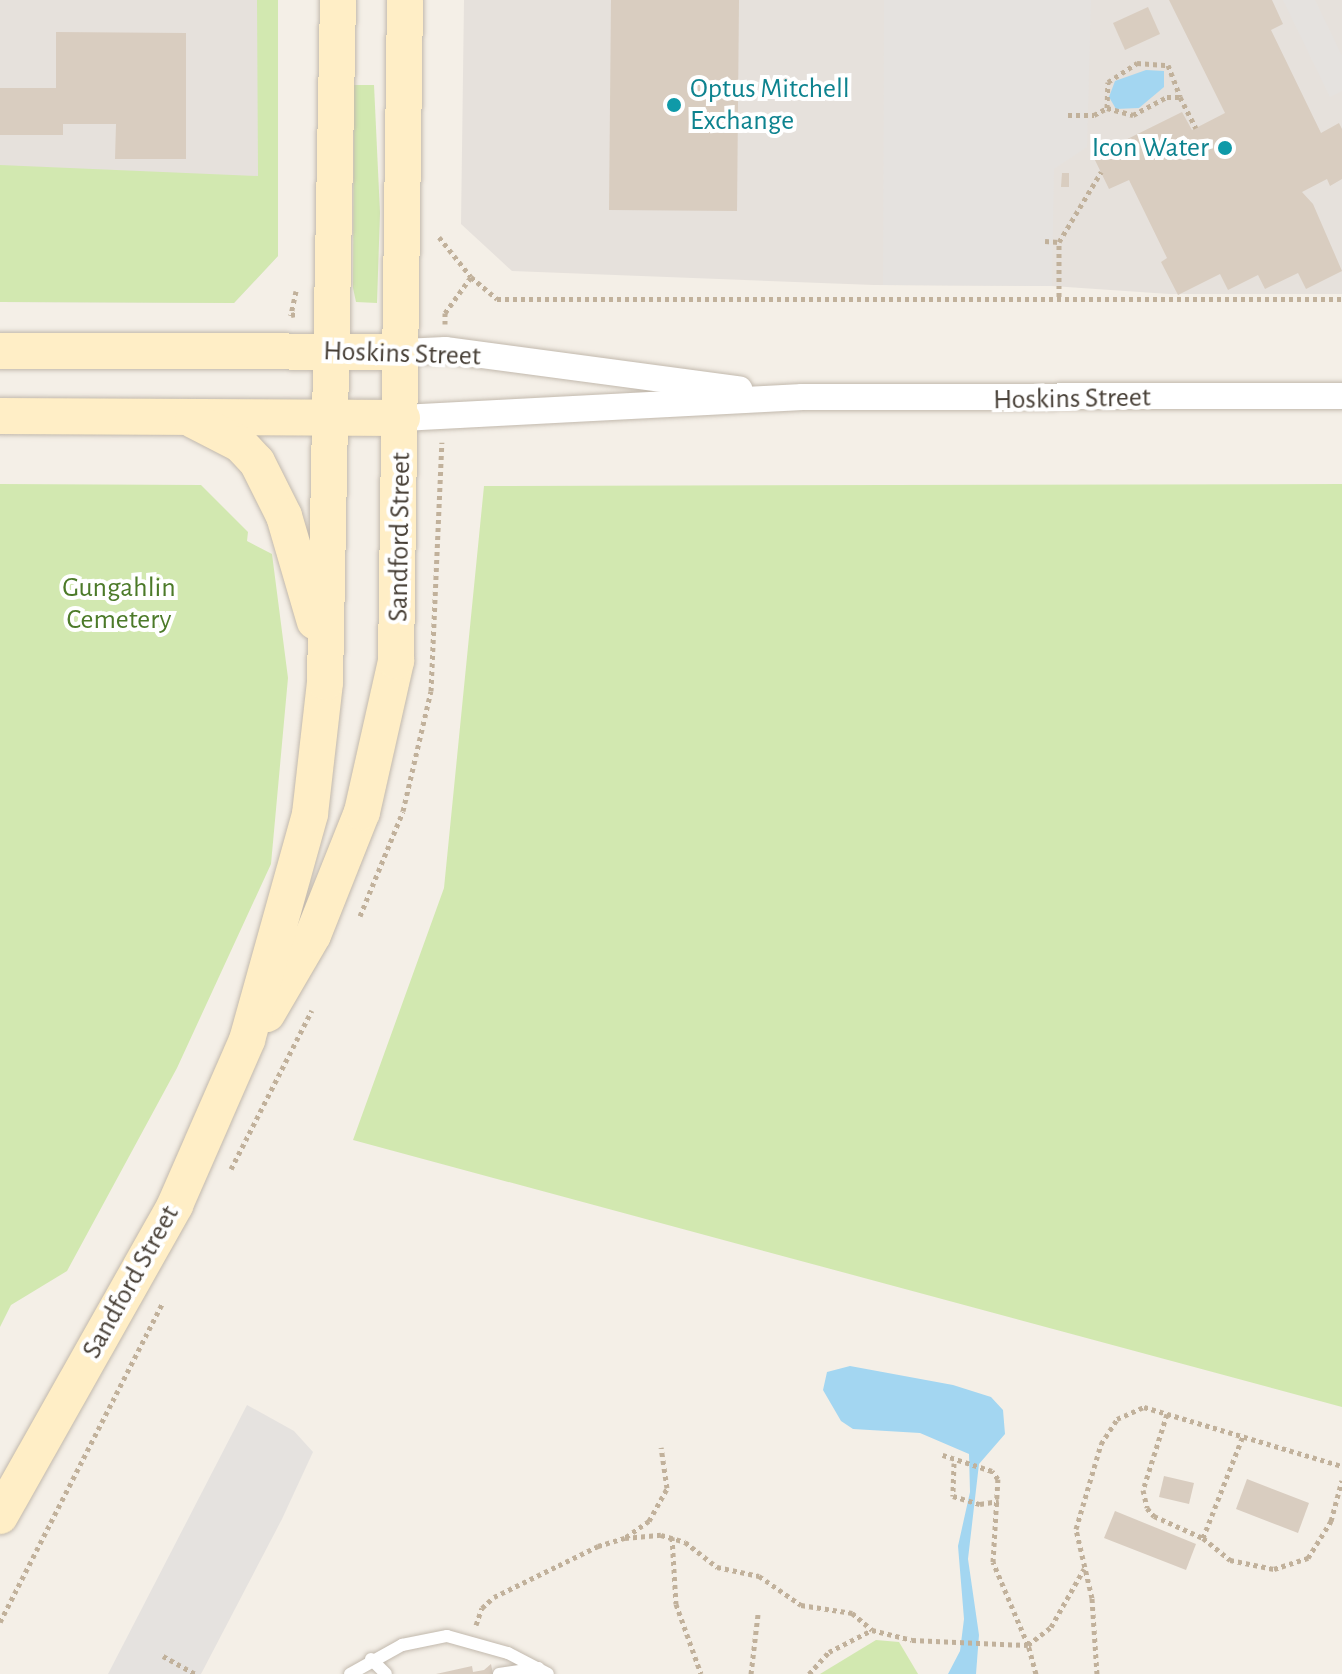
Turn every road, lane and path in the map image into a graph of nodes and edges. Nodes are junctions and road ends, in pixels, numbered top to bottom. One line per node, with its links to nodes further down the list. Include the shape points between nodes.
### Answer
1 (338, 0): 16 (main road, Sandford Street)
2 (405, 0): 17 (main road, Sandford Street)
3 (1180, 97): 4 (path, via 1167,97 1133,115); 4 (path, via 1168,65 1137,63 1108,82); 6 (path)
4 (1107, 108): 5 (path, via 1094,115)
5 (1068, 115)
6 (1196, 128)
7 (1101, 172): 10 (path)
8 (1045, 241): 10 (path)
9 (439, 242): 11 (path)
10 (1059, 242): 12 (path)
11 (471, 277): 12 (path, via 497,299); 14 (path)
12 (1059, 297): 13 (path)
13 (1342, 299)
14 (445, 313)
15 (0, 351): 16 (main road, Hoskins Street)
16 (335, 352): 17 (main road, Hoskins Street); 22 (main road, Sandford Street)
17 (404, 352): 19 (street, Hoskins Street, via 445,350); 23 (main road, Sandford Street)
18 (1342, 396): 19 (street, Hoskins Street)
19 (802, 397): 23 (street, Hoskins Street)
20 (0, 416): 21 (main road, Hoskins Street)
21 (185, 417): 22 (main road, Hoskins Street); 24 (main road, via 240,444 257,462 304,574)
22 (333, 418): 23 (main road, Hoskins Street); 24 (main road, Sandford Street)
23 (402, 418): 25 (main road, Sandford Street, via 396,661 385,724 362,812 313,935)
24 (325, 682): 25 (main road, Sandford Street, via 310,814)
25 (247, 1040): 34 (main road, Sandford Street, via 175,1205)
26 (1167, 1414): 27 (path); 37 (path, via 1143,1490 1147,1508); 38 (path, via 1144,1407 1127,1411 1101,1444 1076,1529)
27 (1243, 1436): 31 (path); 37 (path)
28 (661, 1447): 36 (path, via 667,1488 649,1521)
29 (943, 1455): 30 (path)
30 (954, 1463): 33 (path, via 986,1469 998,1479); 33 (path, via 953,1496 980,1504)
31 (1342, 1466)
32 (1342, 1480): 37 (path, via 1317,1549 1294,1566 1246,1566)
33 (1000, 1501): 42 (path, via 993,1562)
34 (0, 1516)
35 (672, 1537): 36 (path); 40 (path, via 717,1567 759,1576 801,1605 852,1613); 50 (path, via 676,1604)
36 (625, 1538): 41 (path, via 494,1597 482,1608)
37 (1203, 1538)
38 (1085, 1568): 42 (path, via 1051,1627); 54 (path, via 1096,1627)
39 (758, 1614): 51 (path)
40 (872, 1630): 42 (path, via 956,1644); 52 (path, via 829,1652)
41 (471, 1642): 44 (lane, via 447,1636 402,1645); 45 (lane)
42 (1028, 1645): 53 (path)
43 (163, 1656): 46 (path)
44 (371, 1659): 47 (lane); 48 (lane)
45 (544, 1671): 49 (lane)
46 (195, 1674)
47 (350, 1674)
48 (386, 1674)
49 (499, 1674)
50 (701, 1674)
51 (751, 1674)
52 (809, 1674)
53 (1036, 1674)
54 (1097, 1674)

